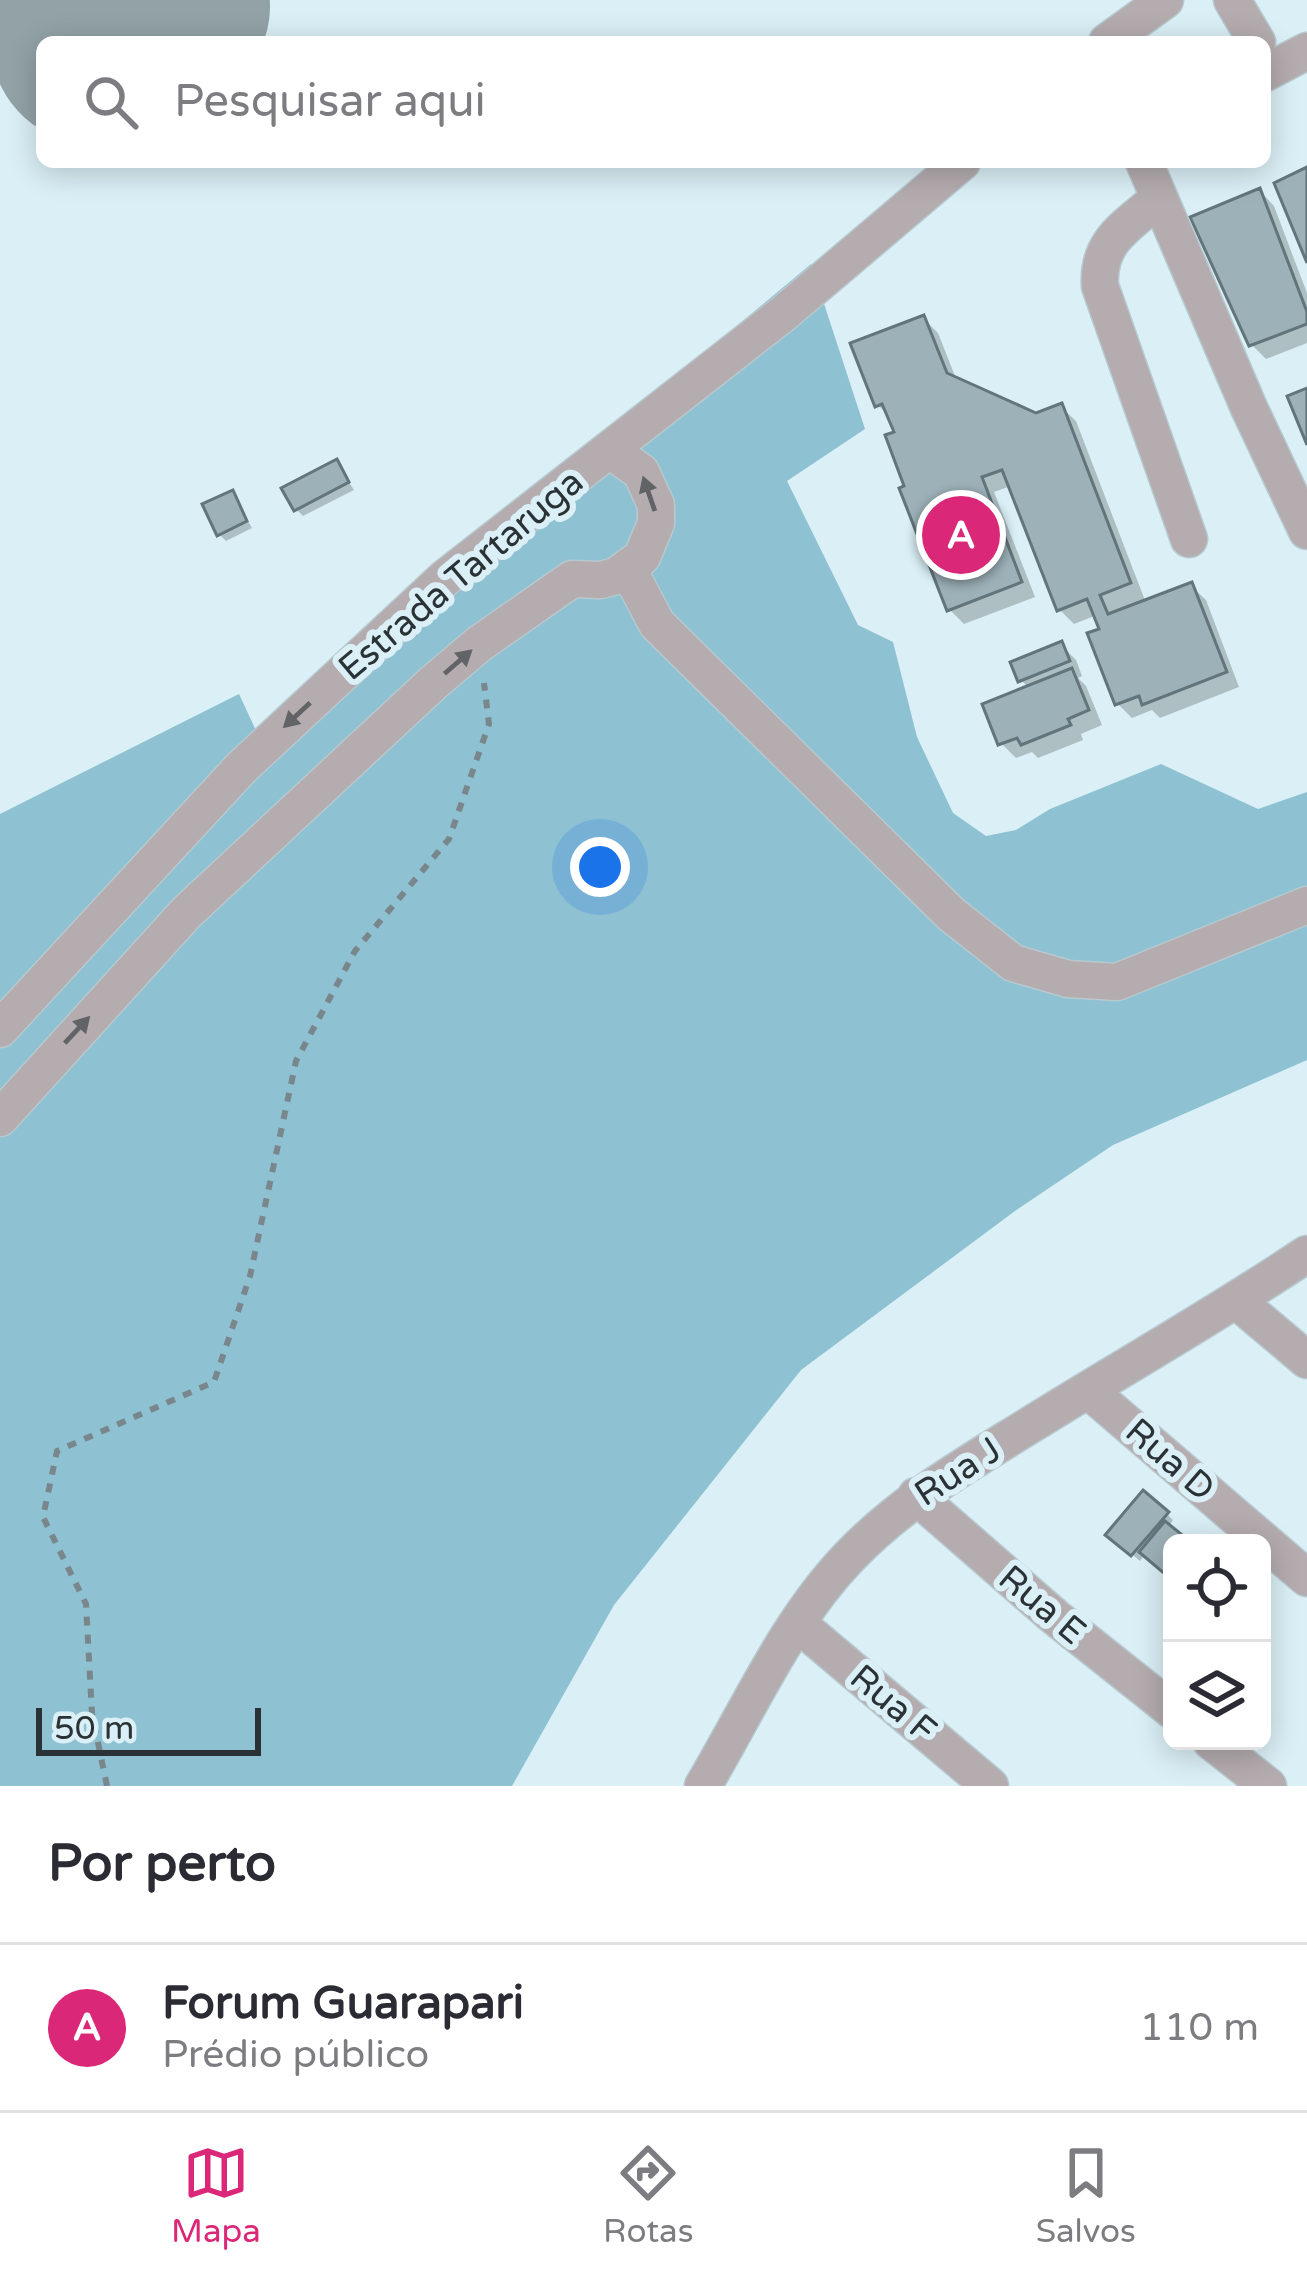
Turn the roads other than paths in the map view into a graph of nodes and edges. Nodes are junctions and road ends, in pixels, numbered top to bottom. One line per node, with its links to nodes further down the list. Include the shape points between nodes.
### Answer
1 (1165, 0): 3 (street)
2 (1232, 0): 4 (street)
3 (1115, 36)
4 (1252, 36)
5 (1307, 51): 6 (street)
6 (1271, 59)
7 (955, 168): 10 (street, Estrada Tartaruga)
8 (1146, 168): 9 (street)
9 (1159, 198): 11 (street); 12 (street, via 1107,245 1100,286)
10 (611, 451): 13 (street, one-way to 10, via 651,541 656,505 641,472); 15 (street, Estrada Tartaruga, one-way to 15, via 445,578 241,768)
11 (1307, 530)
12 (1189, 539)
13 (628, 569): 14 (street, via 657,624 951,914 1013,963 1117,982); 16 (street, Estrada Tartaruga, one-way to 13, via 201,898 478,644 572,579 602,580)
14 (1307, 905)
15 (0, 1029)
16 (0, 1118)
17 (1307, 1254): 18 (street, Rua J)
18 (1238, 1301): 19 (street); 20 (street, Rua J)
19 (1307, 1360)
20 (1088, 1390): 21 (street, Rua J); 22 (street, Rua D)
21 (916, 1496): 23 (street, Rua J, via 851,1554); 24 (street, Rua E)
22 (1307, 1578)
23 (797, 1623): 26 (street, Rua J); 27 (street, Rua F)
24 (1163, 1703)
25 (1222, 1750): 28 (street)
26 (712, 1782)
27 (990, 1786)
28 (1268, 1786)

